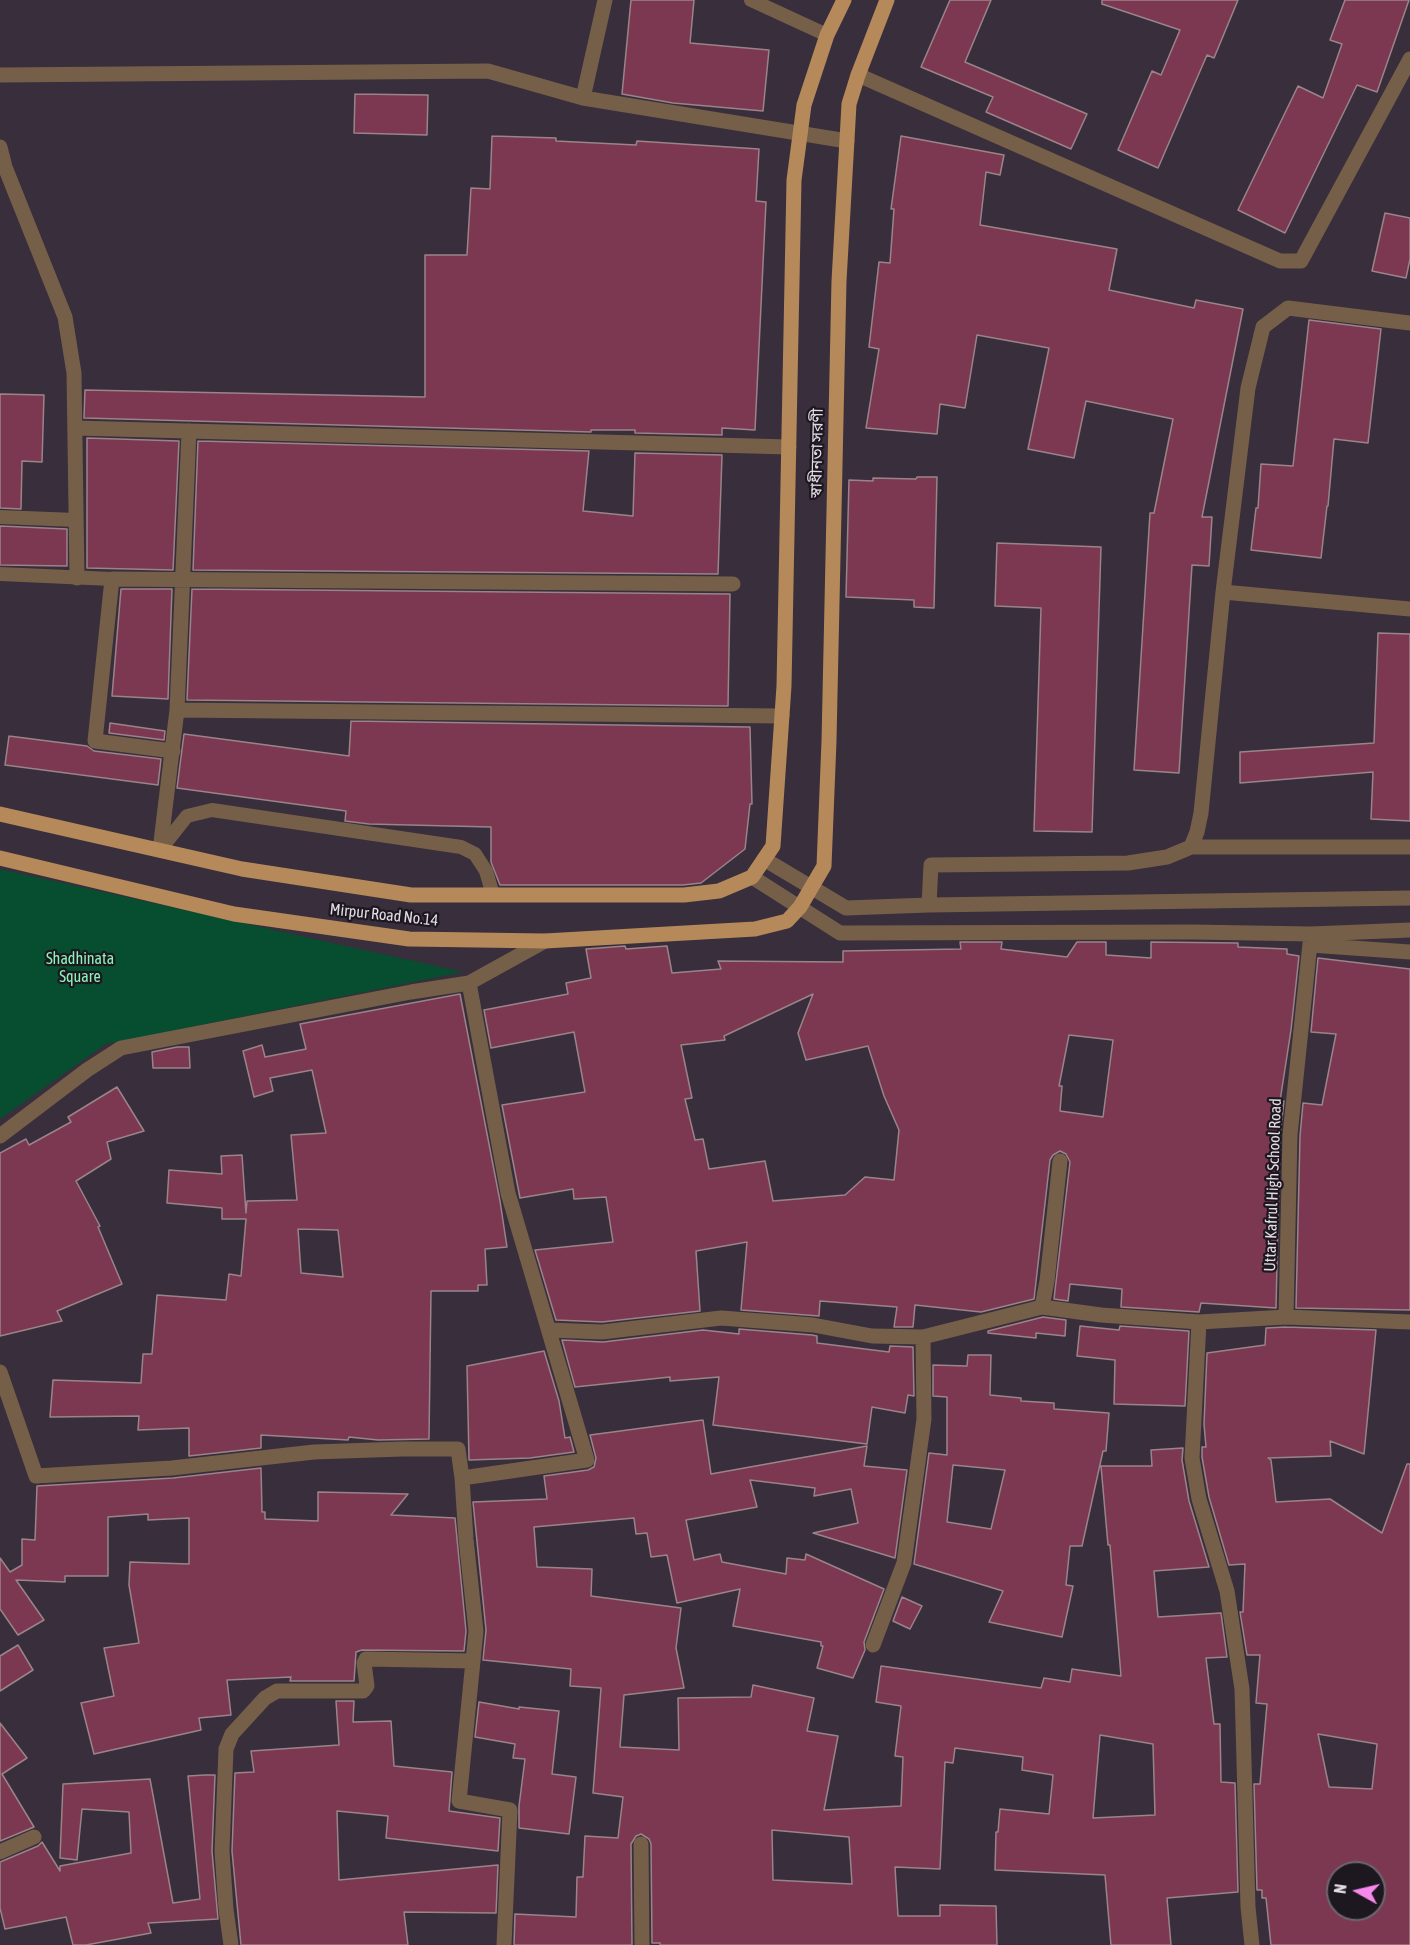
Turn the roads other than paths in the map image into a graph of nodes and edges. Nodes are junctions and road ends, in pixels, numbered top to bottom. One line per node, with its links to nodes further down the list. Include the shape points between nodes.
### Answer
1 (605, 0): 9 (street)
2 (751, 0): 5 (lane)
3 (844, 0): 5 (main road, স্বাধীনতা সরণী)
4 (887, 0): 8 (main road, স্বাধীনতা সরণী)
5 (827, 34): 10 (main road, স্বাধীনতা সরণী, via 804,105)
6 (1410, 59): 8 (street, via 1301,261 1280,261)
7 (0, 75): 9 (street, via 488,71)
8 (858, 75): 11 (main road, স্বাধীনতা সরণী, via 849,104)
9 (583, 98): 10 (street)
10 (800, 133): 11 (street); 16 (main road, স্বাধীনতা সরণী, via 794,180)
11 (847, 141): 36 (main road, স্বাধীনতা সরণী, via 839,281 830,741 824,866)
12 (0, 147): 14 (street, via 65,317 74,373)
13 (1410, 323): 24 (street, via 1288,308 1263,327 1248,388)
14 (75, 428): 15 (street); 18 (street)
15 (189, 430): 16 (street); 22 (street)
16 (789, 447): 27 (main road, স্বাধীনতা সরণী)
17 (0, 518): 18 (lane)
18 (76, 520): 20 (street)
19 (0, 574): 20 (lane)
20 (77, 578): 21 (lane)
21 (112, 579): 22 (street); 28 (street, via 95,741)
22 (183, 580): 23 (street); 26 (street)
23 (733, 584)
24 (1222, 592): 25 (street); 30 (street, via 1201,813)
25 (1410, 609)
26 (177, 710): 27 (street); 28 (street)
27 (782, 716): 33 (main road, স্বাধীনতা সরণী)
28 (173, 751): 32 (street)
29 (0, 814): 32 (main road, Mirpur Road No.14)
30 (1191, 847): 31 (street); 39 (street, via 1167,857 1128,863 931,865)
31 (1410, 847)
32 (160, 850): 37 (main road, Mirpur Road No.14, via 242,869 411,895); 37 (lane, via 187,816 212,810 461,847 475,854 486,871)
33 (769, 852): 35 (main road); 36 (street)
34 (0, 858): 43 (main road, Mirpur Road No.14, via 234,914 409,939)
35 (752, 877): 37 (main road, Mirpur Road No.14, via 719,891 684,896); 40 (street)
36 (812, 888): 39 (street, via 846,908); 40 (main road, স্বাধীনতা সরণী)
37 (493, 895)
38 (1410, 898): 39 (street)
39 (929, 905)
40 (800, 907): 42 (street, via 840,933 1193,932); 43 (main road, Mirpur Road No.14, via 787,921 755,929)
41 (1410, 930): 42 (street)
42 (1311, 939): 44 (street); 49 (street, Uttar Kafrul High School Road, via 1290,1135)
43 (545, 941): 45 (street)
44 (1410, 952)
45 (469, 983): 46 (street, via 121,1048); 52 (street, via 508,1193)
46 (0, 1136)
47 (1060, 1161): 48 (street)
48 (1042, 1307): 50 (street); 53 (street)
49 (1286, 1317): 50 (street); 51 (street)
50 (1199, 1322): 64 (street, via 1192,1458 1199,1499 1227,1591 1242,1689)
51 (1410, 1322)
52 (550, 1330): 53 (street, via 602,1332 721,1318 813,1325 872,1336); 55 (street, via 587,1460)
53 (923, 1337): 56 (street, via 924,1419 904,1563)
54 (0, 1372): 55 (street, via 36,1476 172,1468 314,1452 458,1449)
55 (462, 1478): 57 (street, via 476,1631)
56 (873, 1645)
57 (473, 1661): 61 (street, via 366,1659 367,1686 363,1691 277,1691 265,1698 232,1734 226,1749 222,1851); 62 (street, via 459,1801 510,1810)
58 (34, 1837): 60 (street)
59 (641, 1844): 63 (street)
60 (0, 1852)
61 (231, 1945)
62 (504, 1945)
63 (642, 1945)
64 (1252, 1945)

